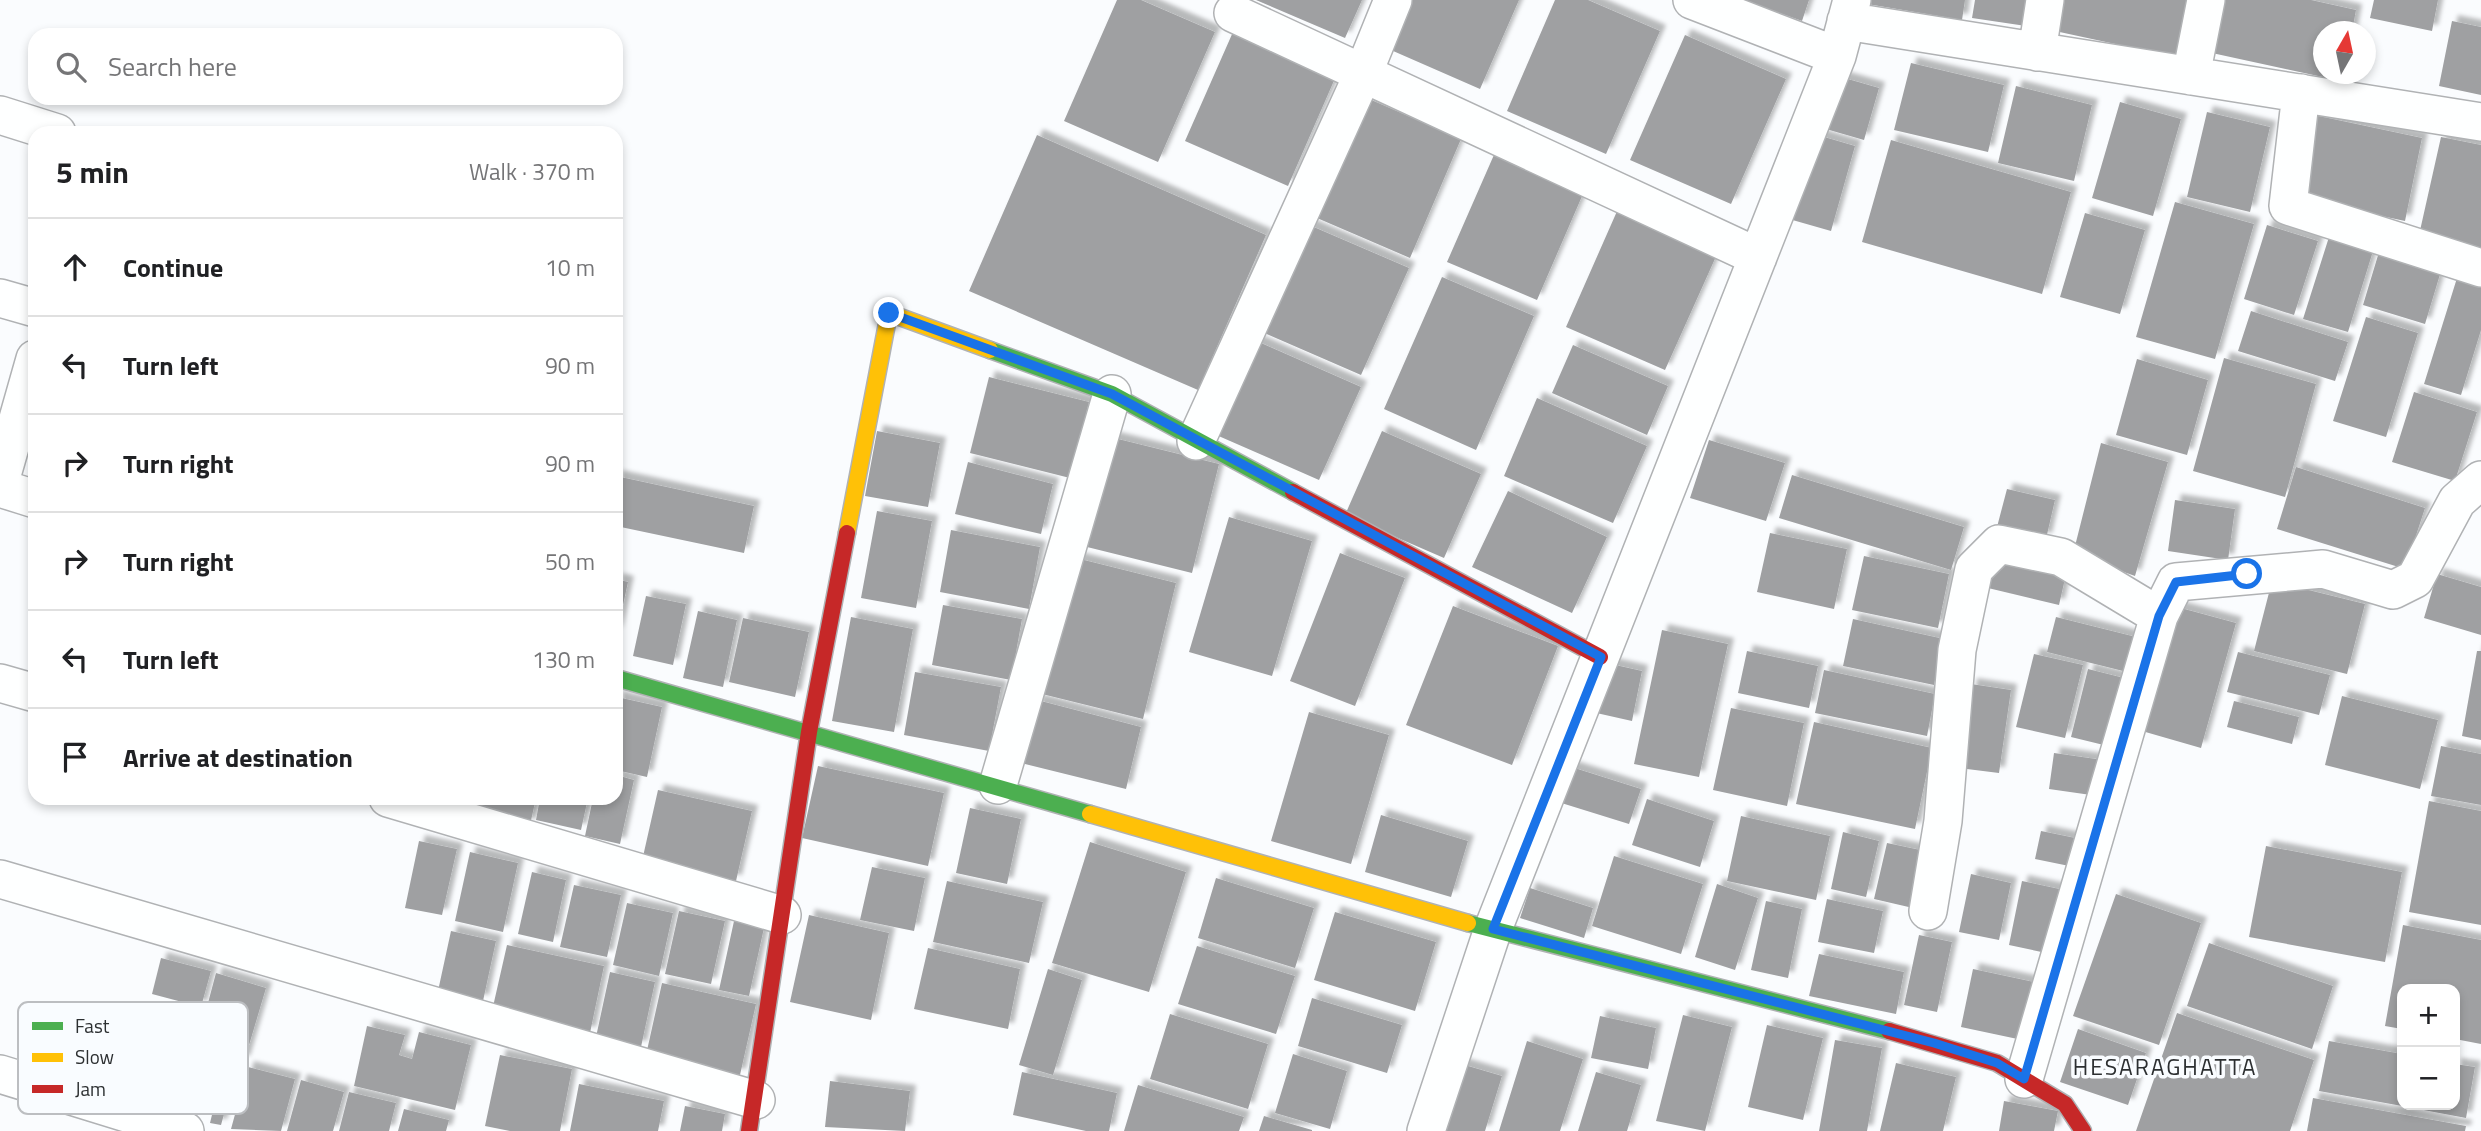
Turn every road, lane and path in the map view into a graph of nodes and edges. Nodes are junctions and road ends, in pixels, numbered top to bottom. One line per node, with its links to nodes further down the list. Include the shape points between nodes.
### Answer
1 (1393, 0): 9 (street)
2 (1692, 0): 8 (street)
3 (2045, 0): 7 (street)
4 (2206, 0): 10 (street)
5 (1849, 11): 7 (street); 8 (street)
6 (1233, 13): 9 (street)
7 (2037, 52): 10 (street)
8 (1837, 56): 15 (street)
9 (1363, 74): 15 (street); 21 (street)
10 (2191, 76): 11 (street)
11 (2301, 93): 13 (street); 16 (street, via 2288,206)
12 (0, 115): 14 (street)
13 (2481, 122)
14 (35, 126)
15 (1758, 257): 27 (street)
16 (2481, 268)
17 (0, 298): 18 (street)
18 (28, 306)
19 (28, 384): 23 (street)
20 (1112, 394): 21 (street); 31 (street, via 889,313); 32 (street)
21 (1196, 441): 27 (street)
22 (2481, 480): 26 (street, via 2457,501 2416,579 2393,590 2323,569 2176,582)
23 (0, 482)
24 (0, 488): 25 (street)
25 (28, 497)
26 (2159, 616): 35 (street, via 2061,557 1999,544 1974,569 1957,650 1943,821); 39 (street)
27 (1601, 657): 37 (street)
28 (623, 680): 31 (street)
29 (0, 683): 30 (street)
30 (28, 691)
31 (809, 732): 32 (street); 36 (street)
32 (998, 785): 37 (street)
33 (411, 805): 36 (street)
34 (0, 879): 42 (street)
35 (1928, 911)
36 (782, 915): 42 (street)
37 (1493, 929): 39 (street, via 1934,1043 1997,1063); 44 (street)
38 (0, 1074): 40 (street)
39 (2024, 1079): 45 (street, via 2065,1104)
40 (18, 1080)
41 (131, 1114): 43 (street)
42 (752, 1116)
43 (186, 1131)
44 (1426, 1131)
45 (2083, 1131)

